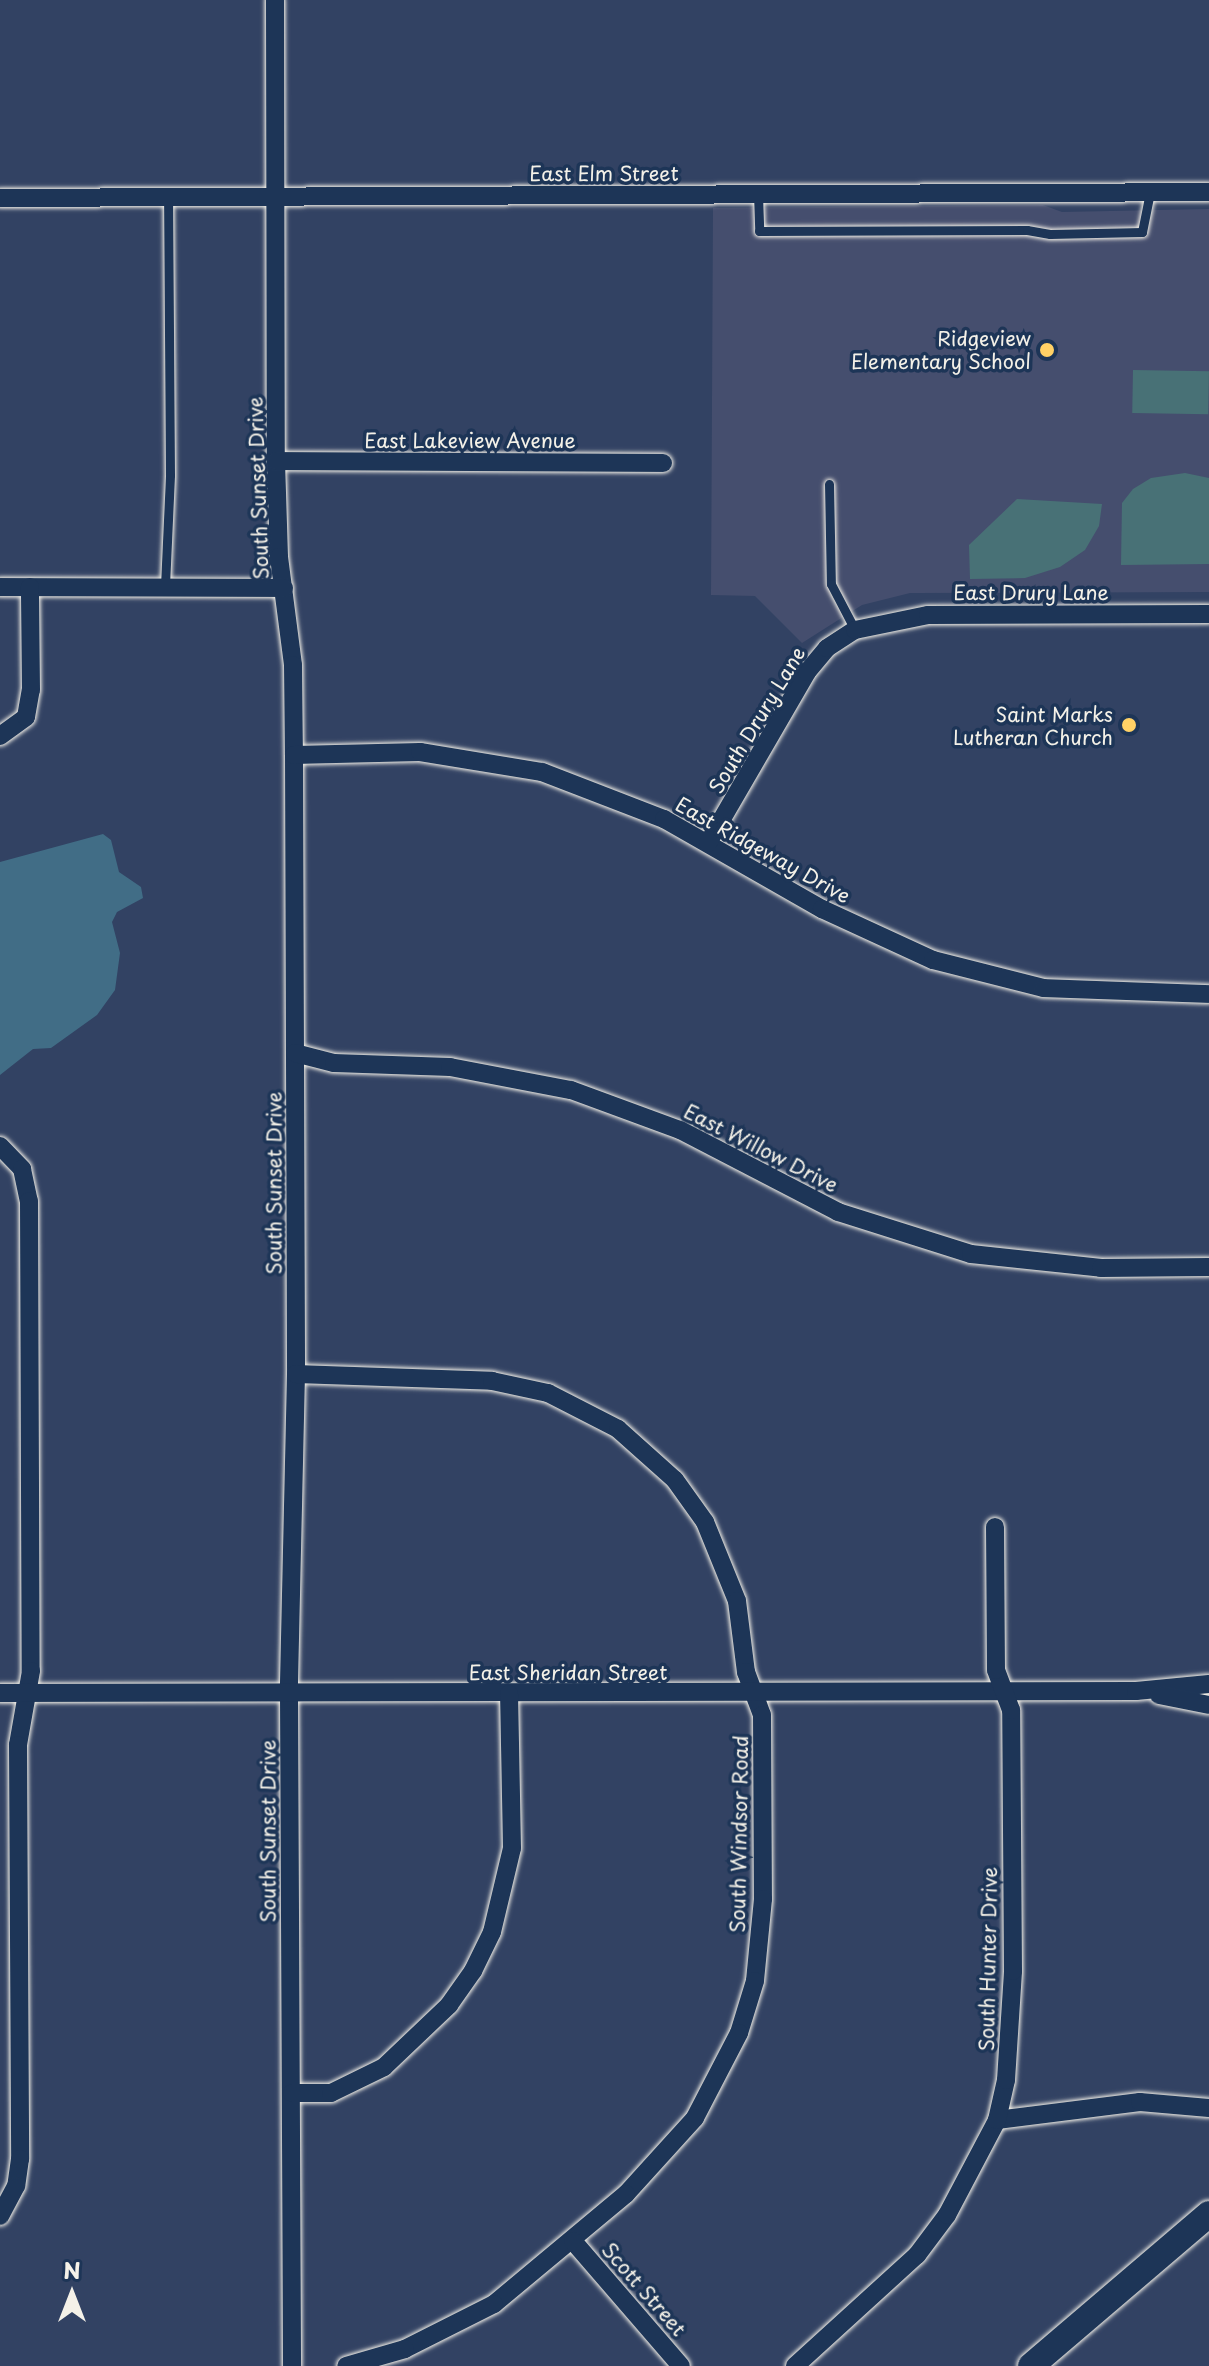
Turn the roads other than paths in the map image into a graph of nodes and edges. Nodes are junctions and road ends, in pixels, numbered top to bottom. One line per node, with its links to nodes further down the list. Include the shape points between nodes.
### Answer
1 (275, 0): 6 (street, South Sunset Drive)
2 (1150, 192): 3 (street, East Elm Street); 4 (street, East Elm Street); 4 (lane, via 1142,232 1064,234 759,231)
3 (1209, 192)
4 (758, 194): 6 (street, East Elm Street)
5 (168, 197): 6 (street, East Elm Street); 7 (street, East Elm Street); 11 (lane, via 170,475)
6 (275, 197): 8 (street, South Sunset Drive)
7 (0, 198)
8 (276, 461): 9 (street, East Lakeview Avenue); 14 (street, South Sunset Drive)
9 (663, 463)
10 (829, 484): 16 (lane, via 831,584)
11 (165, 586): 13 (street); 14 (street)
12 (0, 587): 13 (street)
13 (30, 587): 17 (street, via 31,690 26,717)
14 (284, 588): 18 (street, South Sunset Drive, via 293,665)
15 (1209, 614): 16 (street, East Drury Lane, via 928,615)
16 (855, 630): 19 (street, South Drury Lane, via 827,648 807,672)
17 (0, 736)
18 (294, 755): 19 (street, East Ridgeway Drive, via 420,752 509,764 601,791); 21 (street, South Sunset Drive)
19 (708, 843): 20 (street, East Ridgeway Drive, via 872,935 984,976 1109,994)
20 (1209, 994)
21 (295, 1053): 23 (street, East Willow Drive, via 334,1063 450,1067 571,1090 680,1130 838,1212 971,1254 1101,1268); 24 (street, South Sunset Drive)
22 (0, 1146): 30 (street, via 22,1169 29,1201 31,1671)
23 (1209, 1267)
24 (296, 1374): 31 (street, South Windsor Road, via 492,1381 548,1393 618,1429 675,1480 705,1522 737,1601 746,1672); 32 (street, South Sunset Drive)
25 (995, 1527): 28 (street, South Hunter Drive, via 996,1670)
26 (1209, 1684): 27 (street, East Sheridan Street)
27 (1136, 1691): 28 (street, East Sheridan Street); 34 (street, East Sheridan Street)
28 (1005, 1692): 31 (street, East Sheridan Street); 37 (street, South Hunter Drive, via 1011,1710 1012,2010)
29 (0, 1693): 30 (street, East Sheridan Street)
30 (25, 1693): 32 (street, East Sheridan Street); 39 (street, via 18,1745 20,2159 16,2186)
31 (754, 1693): 33 (street, East Sheridan Street); 40 (street, South Windsor Road, via 762,1715 762,1929 739,2033 718,2082 668,2153)
32 (289, 1694): 33 (street, East Sheridan Street); 35 (street, South Sunset Drive)
33 (509, 1694): 35 (street, via 512,1848 492,1932 473,1971 449,2005 384,2067 331,2093)
34 (1209, 1705)
35 (292, 2093): 41 (street, South Sunset Drive)
36 (1209, 2108): 37 (street, via 1140,2102)
37 (997, 2120): 44 (street, South Hunter Drive, via 947,2215 917,2255)
38 (1209, 2214): 45 (street)
39 (0, 2216)
40 (573, 2241): 42 (street, South Windsor Road, via 494,2304 447,2331); 43 (street, Scott Street)
41 (292, 2366)
42 (346, 2366)
43 (681, 2366)
44 (795, 2366)
45 (1031, 2366)

